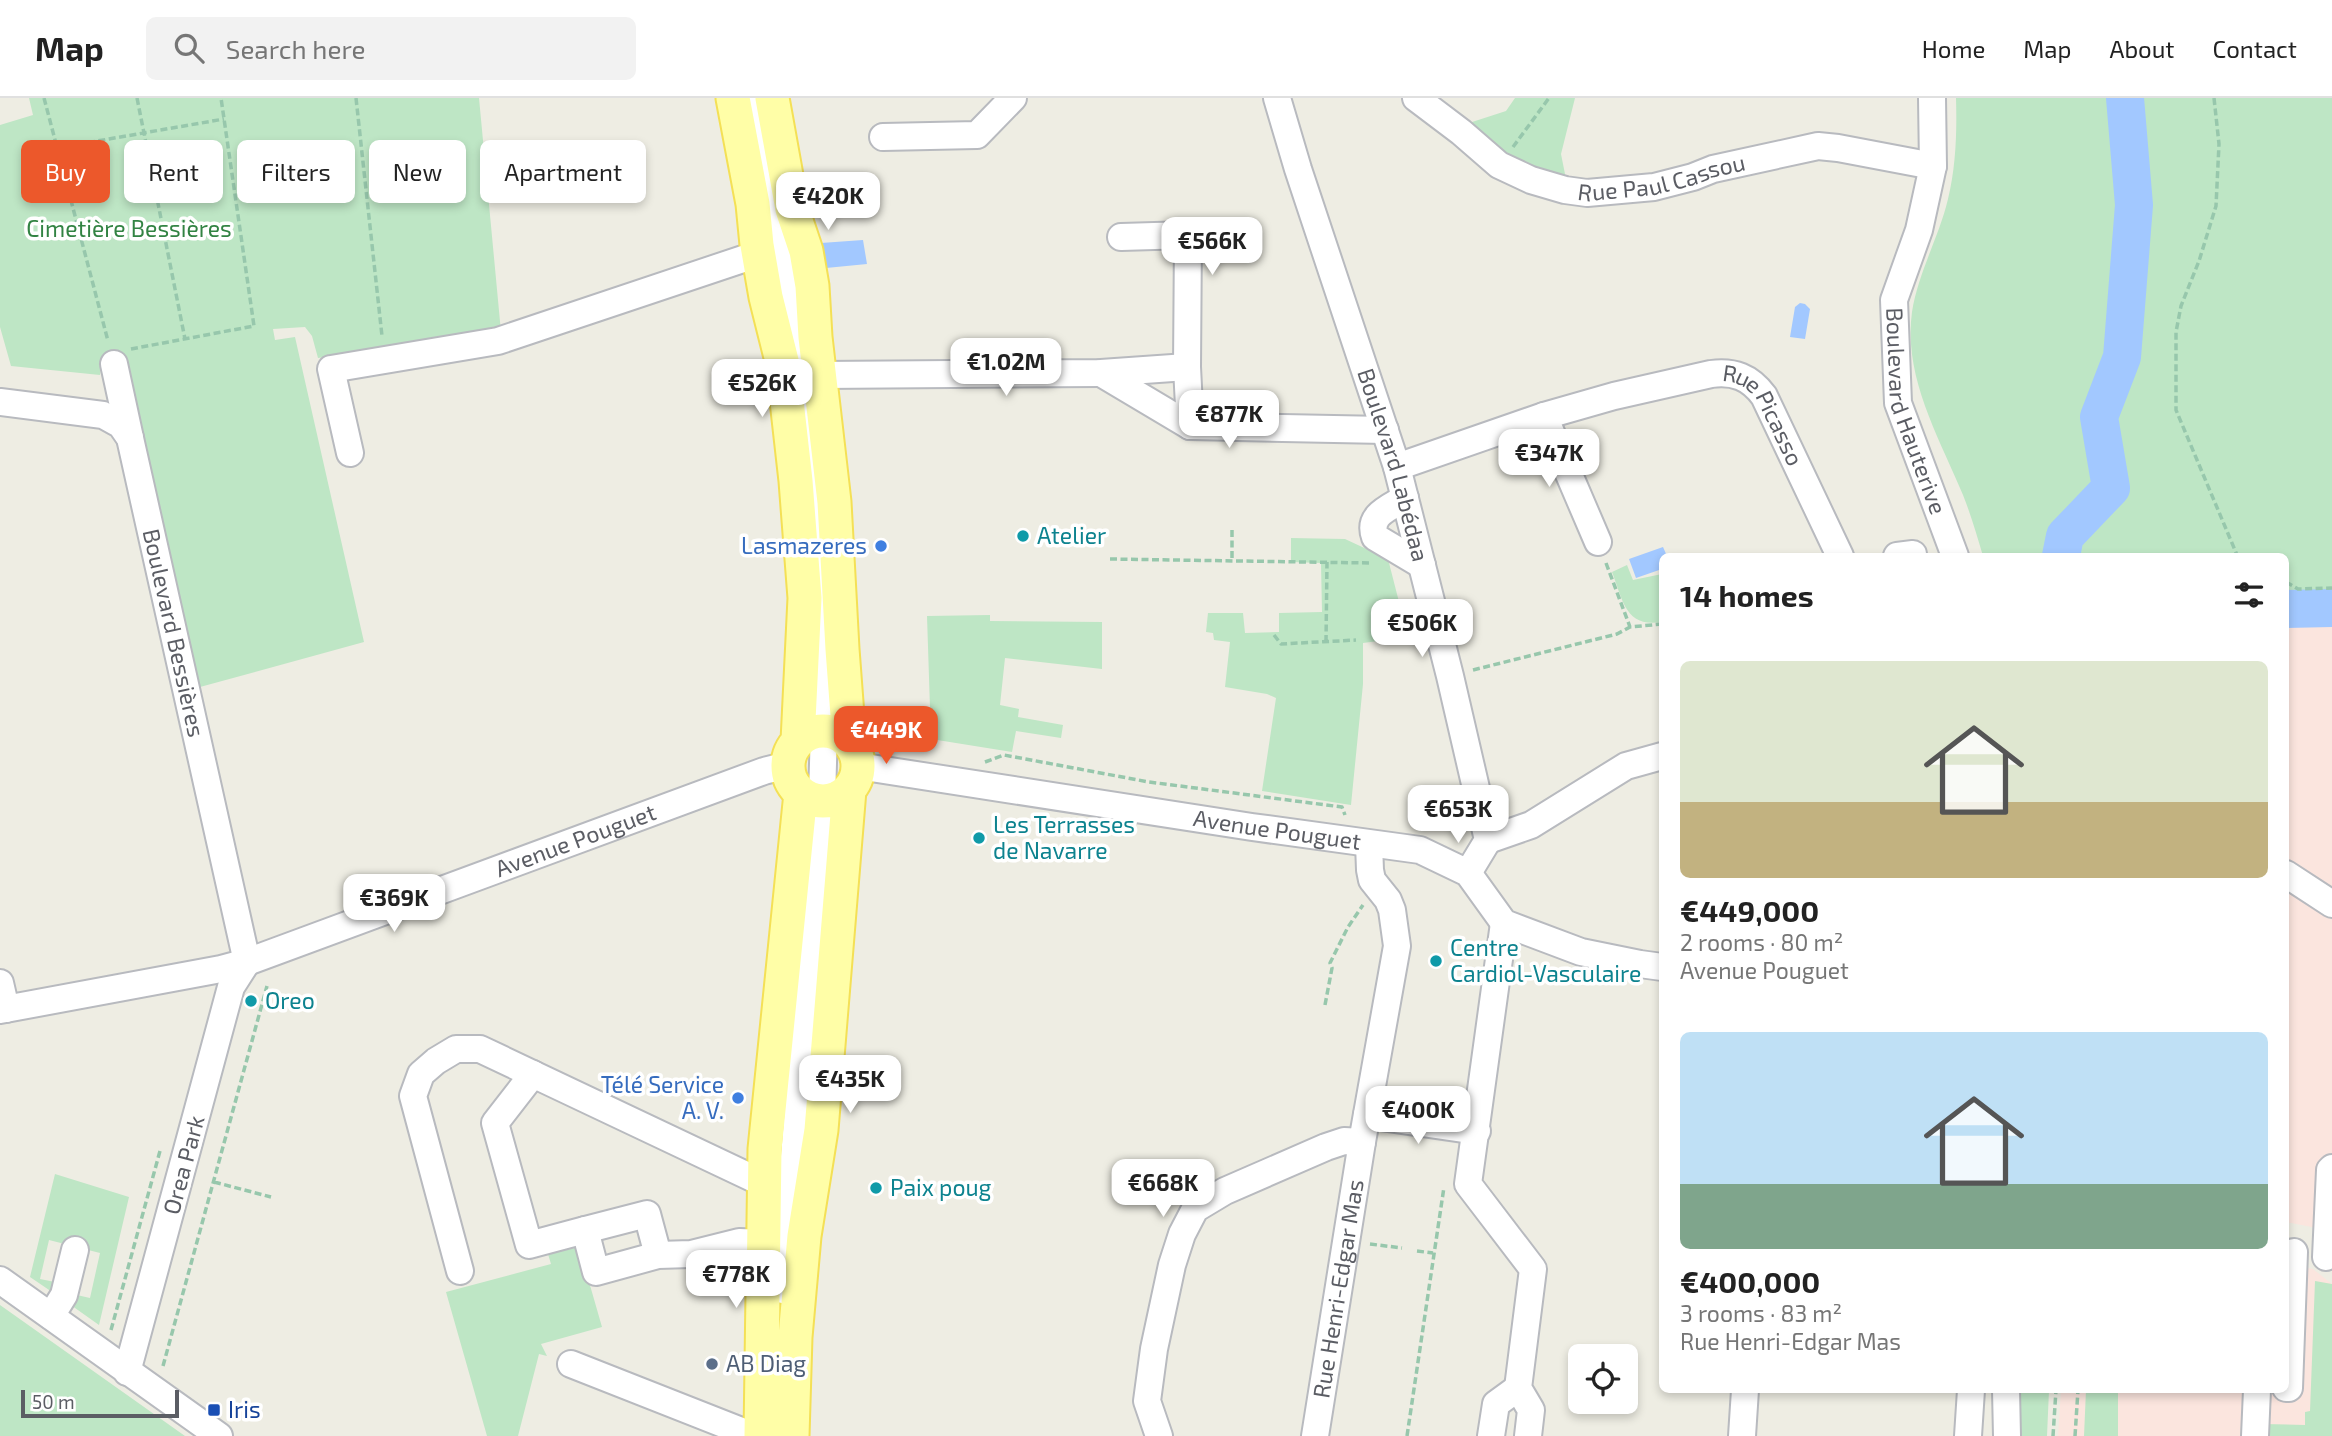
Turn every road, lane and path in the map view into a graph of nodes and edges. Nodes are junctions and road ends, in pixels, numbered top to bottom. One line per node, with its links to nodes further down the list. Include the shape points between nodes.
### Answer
1 (44, 98): 17 (path)
2 (137, 98): 15 (path)
3 (221, 98): 14 (path)
4 (356, 98): 26 (path)
5 (733, 98): 23 (main road)
6 (754, 98): 58 (street, via 803,392 821,584)
7 (772, 98): 29 (main road, via 792,209 811,277)
8 (1013, 98): 16 (street, via 977,135)
9 (1277, 98): 33 (street, Boulevard Labédaa)
10 (1416, 98): 19 (street, Rue Paul Cassou)
11 (1549, 98): 19 (path)
12 (1932, 98): 20 (street, Boulevard Hauterive)
13 (2214, 98): 42 (path, via 2220,144 2216,206 2181,306 2176,332 2176,410)
14 (224, 119): 15 (path); 24 (path, via 254,326)
15 (144, 133): 18 (path); 24 (path)
16 (883, 137)
17 (55, 140)
18 (103, 140)
19 (1499, 164): 20 (street, Rue Paul Cassou, via 1531,180 1587,193 1654,187 1818,146)
20 (1933, 166): 41 (street, Boulevard Hauterive, via 1919,230 1894,300 1898,403)
21 (72, 203): 25 (path)
22 (1121, 237): 27 (street, via 1188,234)
23 (758, 254): 26 (street, via 498,341); 58 (main road, via 783,365)
24 (185, 339): 25 (path)
25 (113, 358): 34 (street, Boulevard Bessières)
26 (385, 359): 35 (street, via 331,369)
27 (1187, 367): 28 (street); 32 (street)
28 (1101, 373): 29 (street); 32 (street)
29 (821, 376): 58 (main road, via 842,649)
30 (0, 402): 34 (street, via 103,415 121,425)
31 (1544, 416): 36 (street, Rue Picasso); 39 (street); 40 (street, Rue Picasso, via 1711,374 1737,374 1764,396)
32 (1190, 426): 33 (street)
33 (1385, 430): 36 (street, Boulevard Labédaa)
34 (130, 438): 66 (street, Boulevard Bessières)
35 (350, 453)
36 (1397, 467): 37 (street, Boulevard Labédaa)
37 (1405, 498): 47 (street, Boulevard Labédaa); 47 (street, via 1372,523 1375,537)
38 (1232, 530): 44 (path)
39 (1598, 542): 51 (path)
40 (1839, 553)
41 (1954, 553)
42 (2236, 553)
43 (1111, 559): 44 (path)
44 (1232, 561): 45 (path)
45 (1327, 562): 46 (path); 54 (path)
46 (1377, 563)
47 (1422, 565): 55 (street, Boulevard Labédaa)
48 (2289, 584): 49 (path, via 2298,589)
49 (2332, 588)
50 (1659, 624): 51 (path)
51 (1630, 626): 55 (path, via 1617,634)
52 (1274, 635): 54 (path, via 1281,644)
53 (1356, 640): 54 (path)
54 (1326, 642)
55 (1451, 676): 59 (street, Boulevard Labédaa)
56 (1659, 757): 59 (street, via 1626,766 1531,825)
57 (985, 762): 60 (path, via 1003,755 1149,782 1342,807)
58 (824, 766): 60 (street, Avenue Pouguet); 66 (street, Avenue Pouguet, via 764,771); 79 (main road, via 766,1137); 109 (street, via 780,1326); 110 (main road, via 821,1130 801,1264)
59 (1488, 840): 61 (street)
60 (1363, 843): 61 (street, Avenue Pouguet, via 1420,850); 73 (street, Rue Henri-Edgar Mas, via 1373,880 1392,910 1398,946)
61 (1468, 873): 65 (street, Avenue Pouguet)
62 (2289, 876): 64 (street)
63 (1366, 898): 70 (path, via 1330,963)
64 (2332, 904)
65 (1504, 923): 67 (street, via 1581,952); 74 (street)
66 (247, 962): 71 (street, Avenue Pouguet); 96 (street, Orea Park, via 231,987)
67 (1659, 966)
68 (0, 983): 71 (street)
69 (268, 986): 78 (path)
70 (1325, 1005)
71 (3, 1010)
72 (533, 1074): 79 (street); 81 (street, via 495,1123 529,1245); 90 (street, via 480,1049 456,1049 421,1074 413,1096)
73 (1367, 1115): 74 (street); 76 (street, Rue Henri-Edgar Mas)
74 (1477, 1131): 97 (street, via 1468,1184 1533,1269)
75 (163, 1142): 93 (path)
76 (1362, 1142): 82 (street, Rue Henri-Edgar Mas); 111 (street, via 1326,1147 1195,1209 1172,1265 1154,1349 1147,1401)
77 (2332, 1168): 89 (street)
78 (214, 1182): 80 (path); 95 (path)
79 (765, 1184): 83 (main road)
80 (271, 1197)
81 (585, 1230): 88 (street, via 647,1214); 88 (street, via 596,1272)
82 (1346, 1240): 84 (path); 112 (street, Rue Henri-Edgar Mas)
83 (764, 1242): 88 (street); 108 (main road)
84 (1402, 1248)
85 (75, 1250): 92 (street, via 64,1295)
86 (1417, 1251): 113 (path, via 1433,1253)
87 (2290, 1251): 89 (street); 98 (street)
88 (658, 1255)
89 (2329, 1259)
90 (460, 1271)
91 (0, 1280): 92 (street)
92 (51, 1316): 96 (street)
93 (110, 1335)
94 (571, 1364): 107 (street)
95 (163, 1366)
96 (127, 1372): 106 (street)
97 (1518, 1388): 114 (street, via 1496,1404); 115 (street, via 1531,1410)
98 (2289, 1388)
99 (1745, 1393): 116 (street)
100 (1971, 1393): 117 (street)
101 (1991, 1393): 118 (street)
102 (2007, 1393): 119 (street)
103 (2056, 1393): 120 (path)
104 (2078, 1393): 121 (path)
105 (2257, 1393): 122 (street)
106 (219, 1436)
107 (754, 1436)
108 (761, 1436)
109 (778, 1436)
110 (792, 1436)
111 (1159, 1436)
112 (1315, 1436)
113 (1407, 1436)
114 (1491, 1436)
115 (1528, 1436)
116 (1742, 1436)
117 (1968, 1436)
118 (1990, 1436)
119 (2007, 1436)
120 (2053, 1436)
121 (2075, 1436)
122 (2255, 1436)

